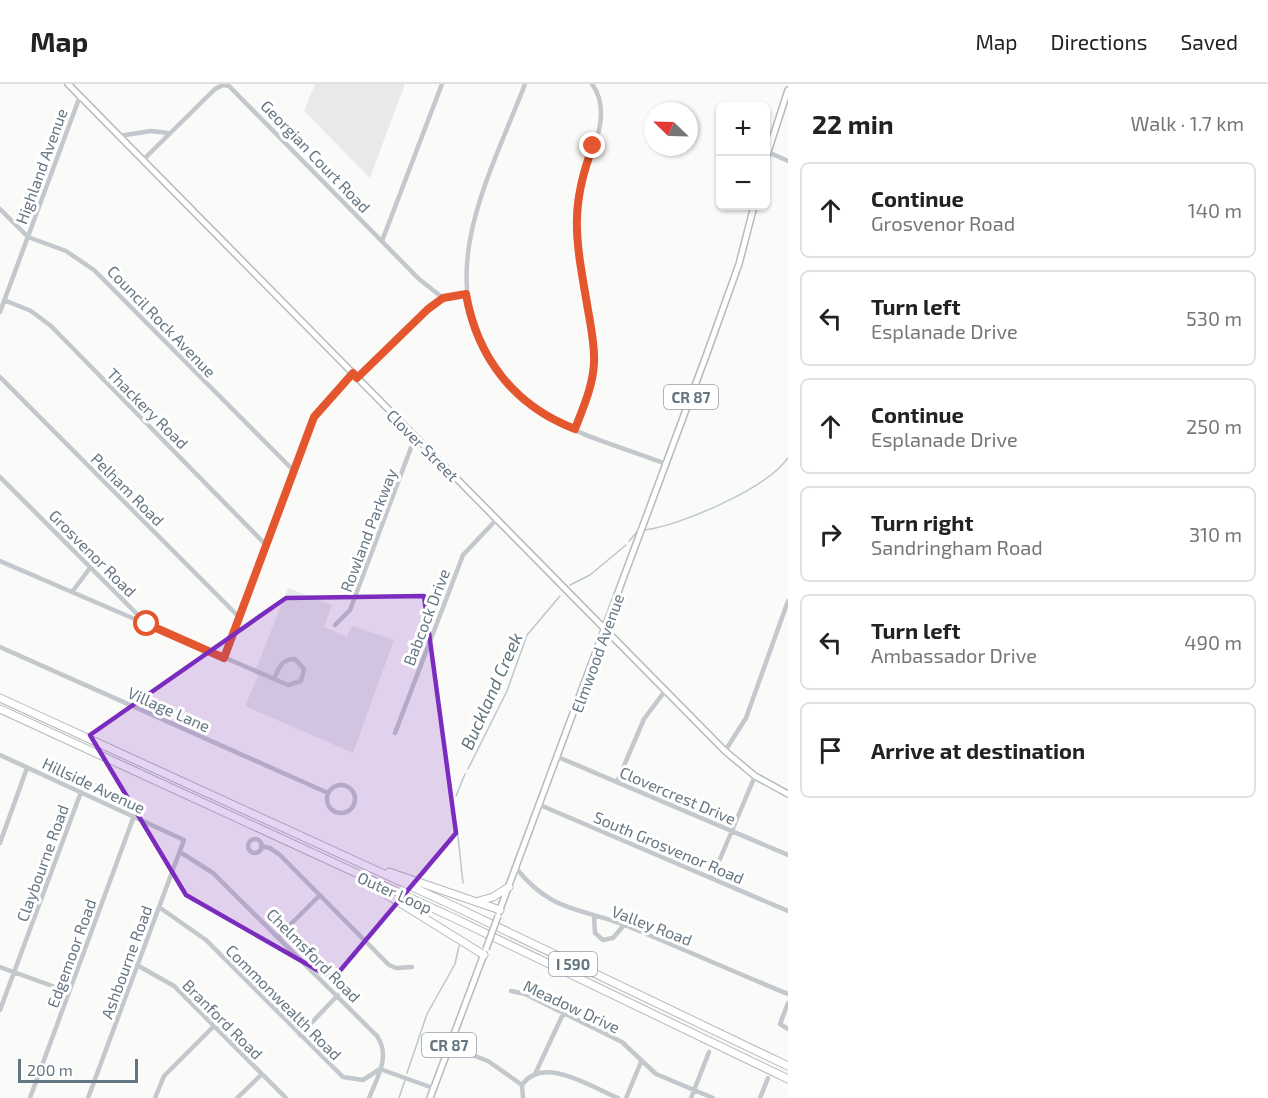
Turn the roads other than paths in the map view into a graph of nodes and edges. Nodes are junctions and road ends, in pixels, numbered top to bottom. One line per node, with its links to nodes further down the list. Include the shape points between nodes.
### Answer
1 (68, 84): 6 (main road, Clover Street)
2 (442, 84): 16 (street)
3 (525, 84): 17 (street, via 474,220 466,252)
4 (592, 84): 23 (street, via 600,102 601,124 580,183 575,214 594,359 588,395)
5 (788, 90): 9 (main road)
6 (80, 96): 8 (main road, Clover Street); 15 (street, Highland Avenue)
7 (168, 133): 8 (street, via 151,131); 11 (street, Georgian Court Road); 16 (street, Georgian Court Road, via 215,89 229,86)
8 (119, 136): 11 (main road, Clover Street)
9 (770, 143)
10 (770, 156): 12 (street)
11 (143, 160): 21 (main road, Clover Street)
12 (788, 161)
13 (0, 209): 15 (street, Council Rock Avenue)
14 (753, 210): 25 (main road, Elmwood Avenue / CR 87, via 739,264)
15 (28, 237): 19 (street, Highland Avenue); 26 (street, Council Rock Avenue, via 66,251 94,270)
16 (382, 242): 18 (street, Georgian Court Road)
17 (466, 294): 18 (street); 23 (street, via 478,338 502,378 534,408)
18 (443, 298): 21 (street)
19 (4, 300): 20 (street, Highland Avenue); 29 (street, Thackery Road, via 31,311 51,326)
20 (0, 312)
21 (355, 376): 24 (main road, Clover Street); 26 (street, via 314,417)
22 (0, 377): 34 (street, Pelham Road)
23 (575, 429): 25 (street)
24 (415, 437): 28 (main road, Clover Street); 36 (street, Rowland Parkway, via 350,610)
25 (666, 464): 37 (main road, Elmwood Avenue / CR 87)
26 (293, 470): 29 (street)
27 (0, 477): 31 (street, Grosvenor Road)
28 (496, 520): 37 (main road, Clover Street); 44 (street, Babcock Drive, via 463,555)
29 (266, 544): 34 (street)
30 (0, 561): 32 (street)
31 (90, 568): 32 (street); 35 (street, Grosvenor Road)
32 (72, 592): 35 (street)
33 (788, 601): 45 (street, via 746,718)
34 (239, 617): 39 (street)
35 (147, 624): 39 (street, Grosvenor Road)
36 (335, 625)
37 (606, 630): 41 (main road, Clover Street); 47 (main road, Elmwood Avenue / CR 87)
38 (0, 647): 52 (street, Village Lane)
39 (224, 658): 40 (street, Grosvenor Road)
40 (274, 679): 40 (street, Grosvenor Road, via 297,684 304,669 295,659 287,659)
41 (665, 691): 45 (main road, Clover Street); 50 (street, via 644,718)
42 (0, 697): 62 (highway, Outer Loop / I 590)
43 (2, 710): 64 (highway, Outer Loop / I 590)
44 (395, 733)
45 (725, 751): 49 (main road, Clover Street)
46 (0, 755): 48 (street, Hillside Avenue)
47 (558, 757): 50 (street, Clovercrest Drive); 54 (main road, Elmwood Avenue / CR 87)
48 (27, 768): 51 (street, Hillside Avenue); 58 (street)
49 (755, 776): 53 (main road, Clover Street); 56 (street)
50 (617, 782): 56 (street, Clovercrest Drive)
51 (81, 792): 55 (street, Hillside Avenue); 79 (street, Claybourne Road)
52 (328, 794): 52 (street, Village Lane, via 330,806 336,812 345,812 354,802 351,789 343,785)
53 (788, 794)
54 (540, 805): 63 (main road, Elmwood Avenue / CR 87); 65 (street, South Grosvenor Road)
55 (134, 816): 57 (street, Hillside Avenue); 81 (street, Edgemoor Road)
56 (732, 831): 61 (street, Clovercrest Drive); 65 (street)
57 (178, 837): 60 (street, Ashbourne Road, via 184,840)
58 (0, 843)
59 (261, 846): 67 (street, via 275,851)
60 (180, 852): 69 (street, Ashbourne Road); 74 (street, Chelmsford Road, via 213,873)
61 (788, 855)
62 (358, 862): 68 (highway); 93 (highway, Outer Loop / I 590)
63 (516, 868): 66 (main road, Elmwood Avenue / CR 87); 72 (street, Valley Road, via 541,894)
64 (356, 875): 75 (highway); 98 (highway, Outer Loop / I 590)
65 (712, 878): 70 (street, South Grosvenor Road)
66 (509, 887): 68 (highway); 71 (main road, Elmwood Avenue / CR 87)
67 (320, 896): 74 (street); 78 (street, via 389,965)
68 (476, 901): 71 (highway)
69 (159, 907): 76 (street, Ashbourne Road); 89 (street, Commonwealth Road, via 206,940)
70 (788, 911)
71 (499, 913): 75 (main road, Elmwood Avenue / CR 87, bridge)
72 (594, 916): 73 (street, Valley Road); 73 (street, via 596,933 603,940 613,938)
73 (624, 925): 82 (street, Valley Road)
74 (278, 937): 83 (street, Chelmsford Road)
75 (485, 952): 90 (main road, Elmwood Avenue / CR 87)
76 (138, 965): 87 (street, Branford Road, via 174,986); 103 (street, Ashbourne Road)
77 (0, 967): 79 (street)
78 (412, 967)
79 (14, 972): 81 (street); 85 (street, Claybourne Road)
80 (511, 991): 86 (street, Meadow Drive)
81 (69, 992): 102 (street, Edgemoor Road)
82 (788, 994)
83 (338, 995): 89 (street); 94 (street, Chelmsford Road, via 380,1039 384,1053)
84 (788, 1003): 88 (street, via 780,1024)
85 (0, 1010)
86 (564, 1012): 92 (street, Meadow Drive, via 622,1042); 96 (street)
87 (214, 1026): 95 (street, Branford Road); 104 (street, via 164,1076)
88 (788, 1029)
89 (300, 1035): 94 (street, Commonwealth Road, via 347,1079 367,1079)
90 (449, 1046): 99 (street, via 488,1061); 100 (main road, Elmwood Avenue / CR 87)
91 (709, 1052): 101 (street)
92 (641, 1062): 101 (street, Meadow Drive, via 656,1074); 111 (street)
93 (788, 1066)
94 (380, 1069): 100 (street); 107 (street, Chelmsford Road)
95 (262, 1074): 105 (street); 106 (street, Branford Road)
96 (535, 1074): 99 (street); 110 (street, via 562,1074)
97 (768, 1078): 114 (street)
98 (788, 1078)
99 (522, 1085): 109 (street)
100 (434, 1088): 108 (main road, Elmwood Avenue / CR 87)
101 (693, 1091): 112 (street); 113 (street, Meadow Drive)
102 (30, 1098)
103 (88, 1098)
104 (155, 1098)
105 (237, 1098)
106 (286, 1098)
107 (369, 1098)
108 (430, 1098)
109 (523, 1098)
110 (618, 1098)
111 (626, 1098)
112 (691, 1098)
113 (713, 1098)
114 (760, 1098)

